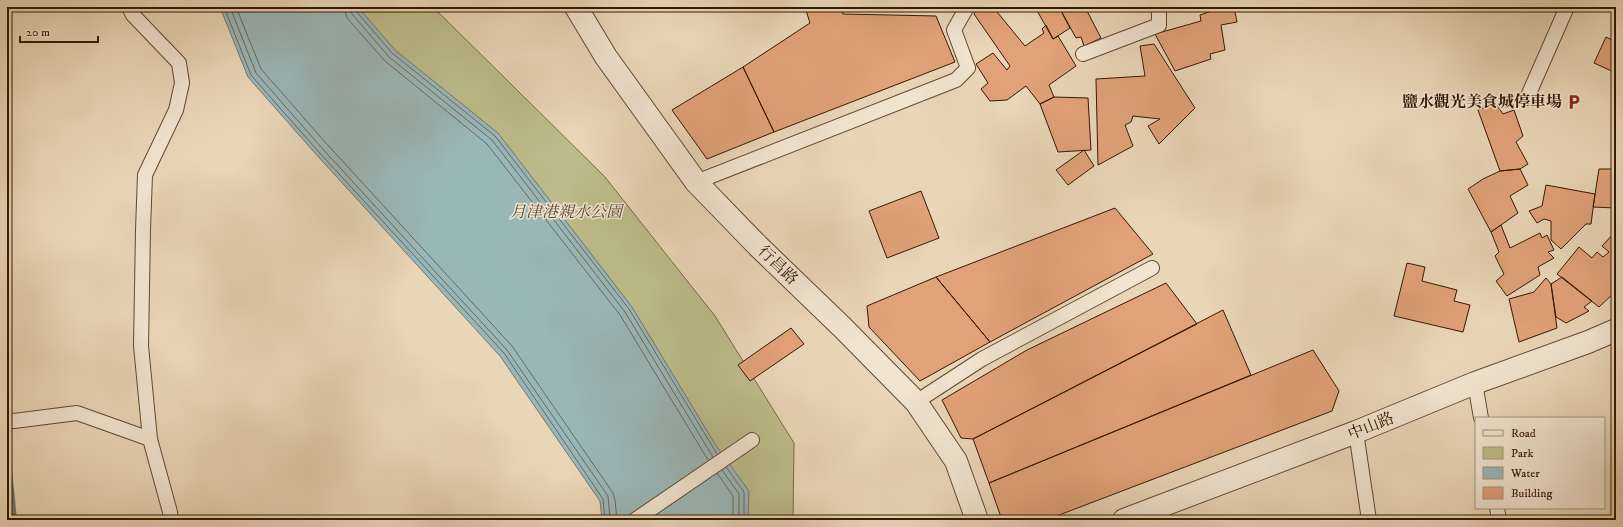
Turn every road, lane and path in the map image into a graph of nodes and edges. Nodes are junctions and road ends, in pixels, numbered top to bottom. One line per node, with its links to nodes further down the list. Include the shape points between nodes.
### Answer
1 (129, 7): 16 (lane, via 179,63 182,83 176,110 145,175 141,346)
2 (576, 7): 8 (street, 行昌路, via 606,57)
3 (967, 7): 8 (lane, via 954,30 968,68 956,80)
4 (1157, 7): 6 (lane, via 1159,25)
5 (1567, 7): 7 (lane)
6 (1083, 54)
7 (1527, 98)
8 (696, 182): 12 (street, 行昌路)
9 (1152, 268): 12 (lane, via 982,359)
10 (1616, 330): 11 (street, 中山路)
11 (1475, 383): 13 (lane); 15 (street, 中山路)
12 (916, 402): 21 (street, 行昌路, via 956,461)
13 (1481, 417)
14 (7, 420): 16 (lane, via 77,413)
15 (1356, 432): 22 (street, 中山路); 23 (lane)
16 (150, 439): 19 (lane)
17 (752, 440): 20 (lane)
18 (1497, 509): 24 (lane)
19 (171, 520)
20 (635, 520)
21 (977, 520)
22 (1124, 520)
23 (1369, 520)
24 (1499, 520)

